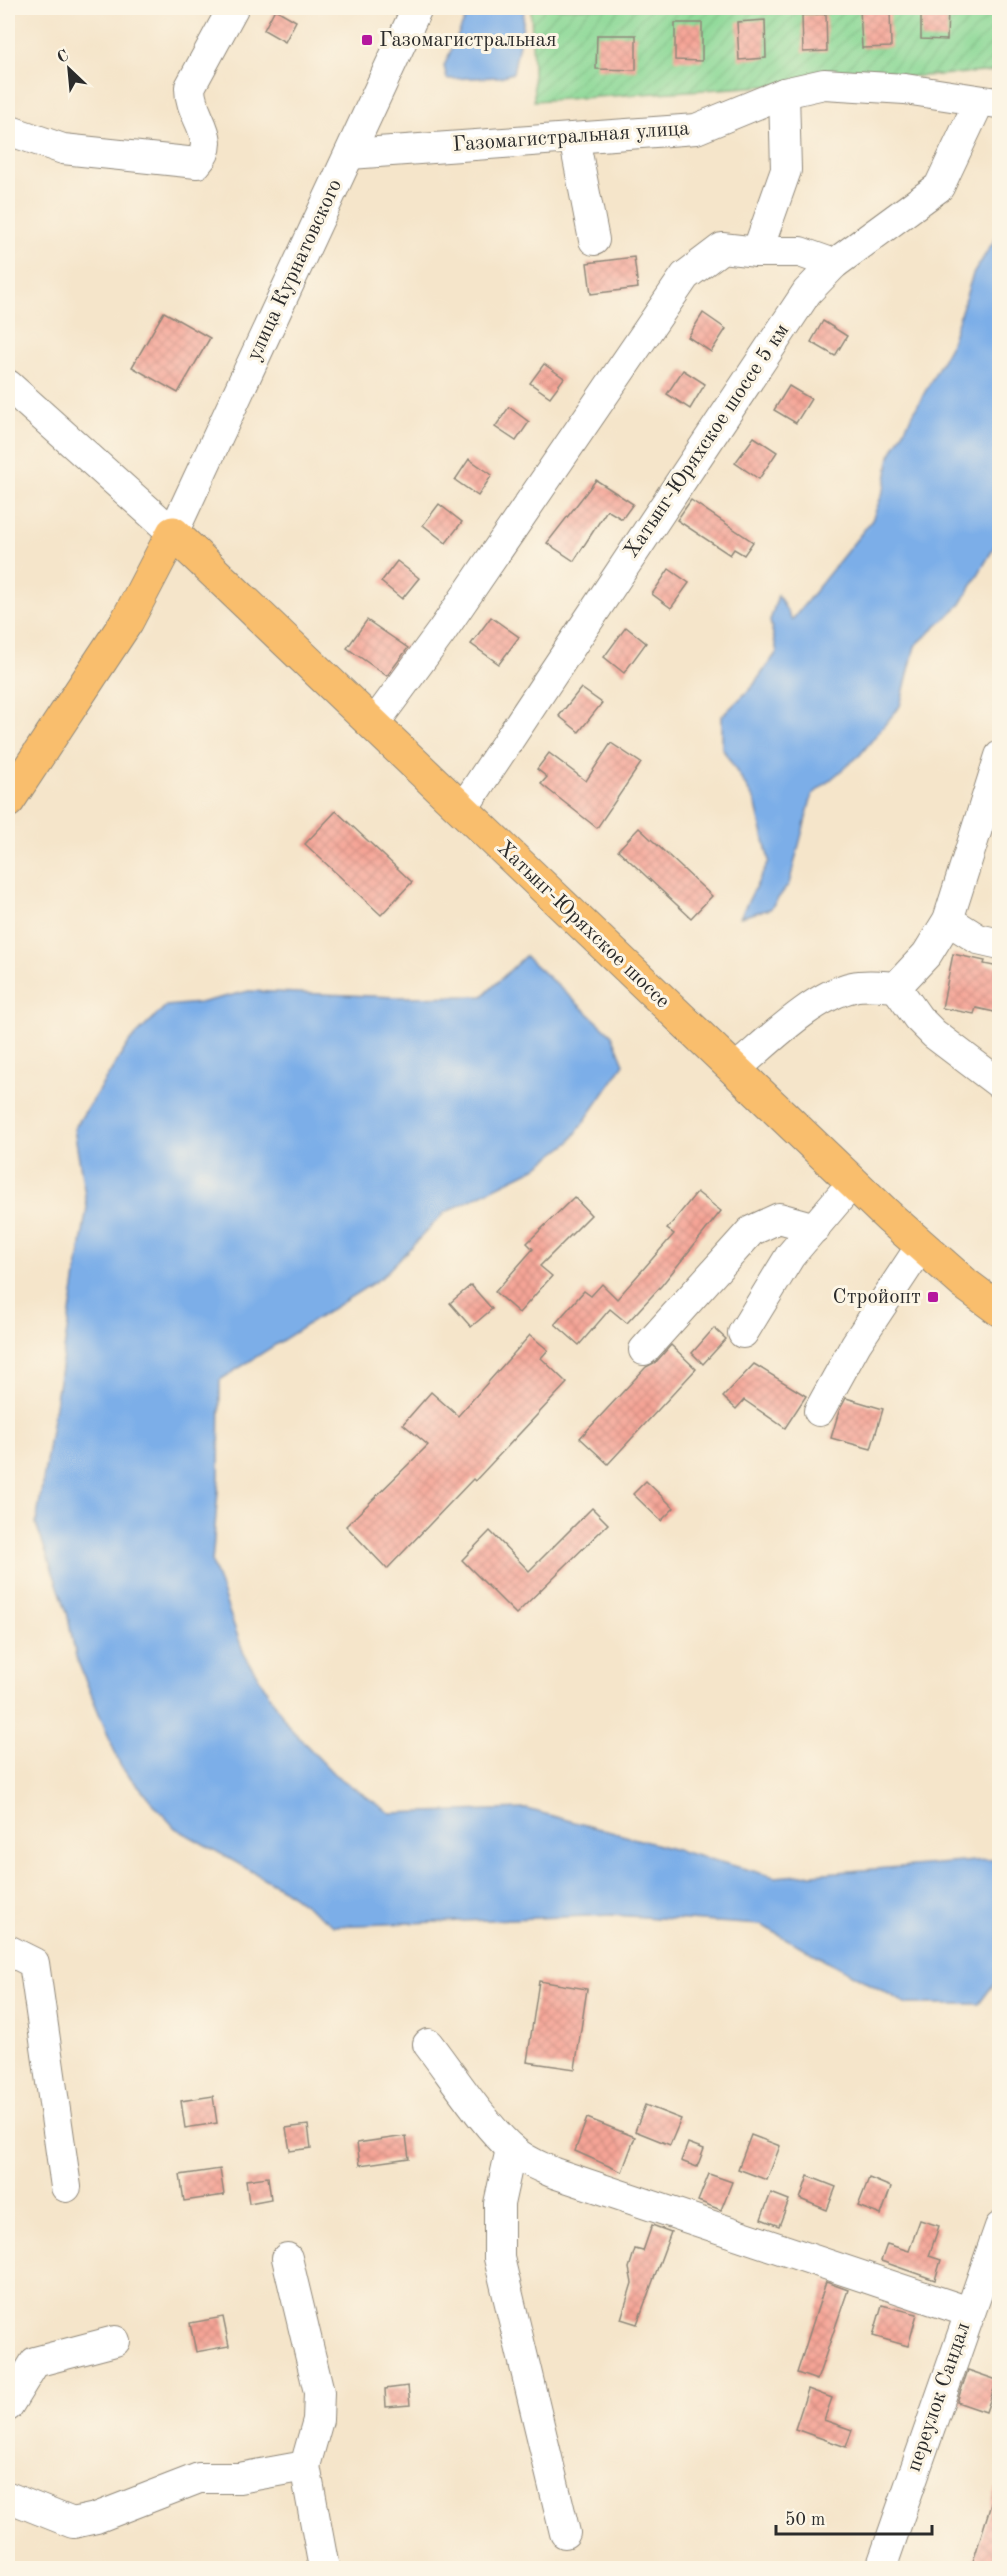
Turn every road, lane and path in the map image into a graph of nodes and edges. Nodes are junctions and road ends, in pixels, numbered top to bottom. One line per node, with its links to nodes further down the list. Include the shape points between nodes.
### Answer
1 (233, 8): 5 (street, via 190,87 190,100 207,139 206,154 197,163 63,148)
2 (417, 8): 7 (street, улица Курнатовского)
3 (784, 93): 4 (street, Газомагистральная улица, via 824,84 905,89); 6 (street, Газомагистральная улица, via 696,129); 9 (street, via 786,170)
4 (989, 102): 10 (street, Хатынг-Юряхское шоссе 5 км, via 939,187)
5 (8, 130)
6 (574, 138): 7 (street, Газомагистральная улица); 8 (street)
7 (350, 154): 12 (street, улица Курнатовского)
8 (594, 240)
9 (758, 252): 10 (street, via 800,252); 13 (street, via 722,248 685,276 442,631)
10 (834, 264): 16 (street, Хатынг-Юряхское шоссе 5 км, via 807,292)
11 (8, 385): 12 (street, Хатынг-Юряхское шоссе)
12 (173, 533): 13 (main road, Хатынг-Юряхское шоссе); 15 (main road, via 127,621)
13 (373, 725): 16 (main road, Хатынг-Юряхское шоссе)
14 (999, 756): 17 (street)
15 (8, 801)
16 (462, 810): 20 (main road, Хатынг-Юряхское шоссе)
17 (948, 920): 18 (street, via 978,939); 19 (street, via 927,954)
18 (999, 944)
19 (896, 987): 20 (street, via 855,986 835,993); 21 (street, via 933,1034)
20 (734, 1070): 22 (main road, Хатынг-Юряхское шоссе)
21 (999, 1084)
22 (853, 1182): 23 (street); 24 (main road, Хатынг-Юряхское шоссе)
23 (815, 1228): 26 (street, via 790,1256); 27 (street, via 779,1218 751,1231)
24 (921, 1246): 25 (main road, Хатынг-Юряхское шоссе); 28 (street, via 856,1344)
25 (999, 1311)
26 (743, 1333)
27 (644, 1350)
28 (819, 1411)
29 (8, 1950): 32 (street, via 34,1963)
30 (428, 2044): 31 (street)
31 (511, 2149): 35 (street, via 527,2161 554,2172); 40 (street, via 499,2205 499,2258)
32 (66, 2187)
33 (999, 2227): 35 (street, переулок Сандал)
34 (287, 2258): 38 (street, via 319,2392 318,2420)
35 (969, 2312): 42 (street, переулок Сандал)
36 (115, 2341): 37 (street, via 34,2362)
37 (8, 2406)
38 (305, 2466): 39 (street, via 239,2478 199,2478 96,2518 73,2523); 41 (street)
39 (8, 2497)
40 (565, 2533)
41 (324, 2568)
42 (881, 2568)

